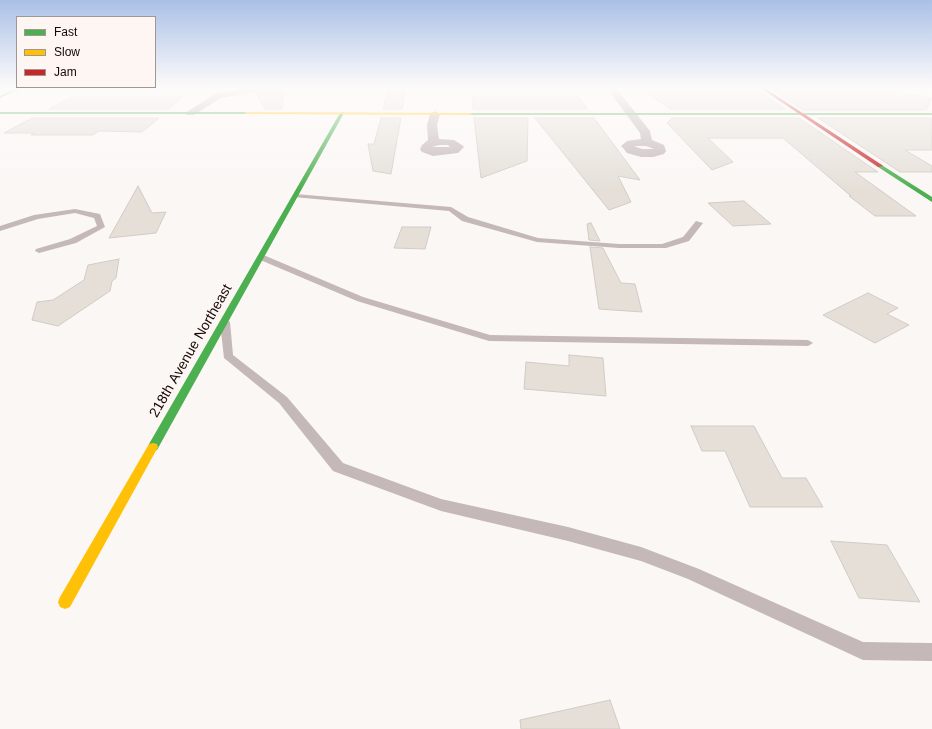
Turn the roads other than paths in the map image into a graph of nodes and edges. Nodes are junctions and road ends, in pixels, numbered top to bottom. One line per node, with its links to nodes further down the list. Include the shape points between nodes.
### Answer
1 (337, 121): 7 (street, 218th Avenue Northeast)
2 (433, 121): 5 (street)
3 (636, 121): 6 (street, via 646,133)
4 (811, 121): 8 (street)
5 (434, 142)
6 (647, 142)
7 (295, 196): 9 (lane, via 451,209 465,219 538,240 604,245 663,246 686,238); 12 (street, 218th Avenue Northeast)
8 (932, 200)
9 (699, 224)
10 (0, 229): 11 (lane, via 37,217 75,211 98,216 100,227 73,242)
11 (39, 251)
12 (261, 257): 13 (street, 218th Avenue Northeast); 14 (lane, via 360,299 489,338)
13 (225, 320): 15 (street, 218th Avenue Northeast); 16 (lane, via 228,356 283,400 338,467 441,505 568,534 641,554 693,574 863,651)
14 (808, 343)
15 (65, 602)
16 (932, 652)

